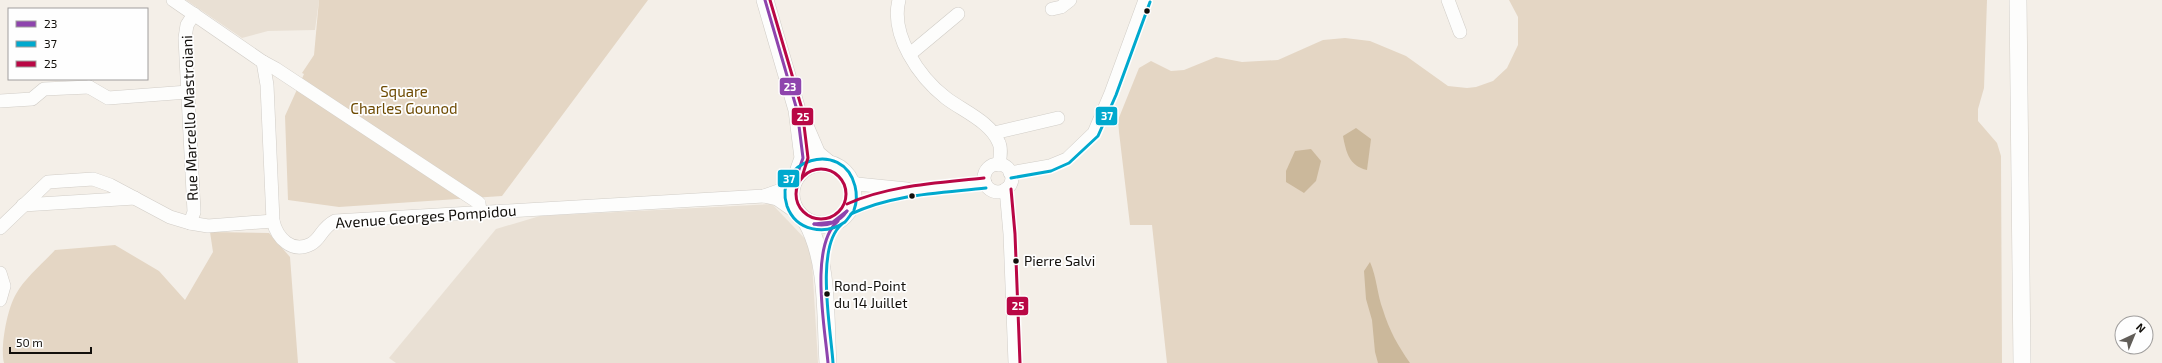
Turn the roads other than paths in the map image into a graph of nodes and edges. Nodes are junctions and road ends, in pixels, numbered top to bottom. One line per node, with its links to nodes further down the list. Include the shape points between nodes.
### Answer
1 (173, 0): 9 (street)
2 (765, 0): 18 (main road)
3 (899, 0): 12 (street, via 896,17 898,29)
4 (1070, 0): 8 (street)
5 (1145, 0): 23 (street, via 1094,133 1067,159 1050,166)
6 (1448, 0): 11 (street)
7 (2018, 0): 43 (main road)
8 (1052, 9)
9 (194, 14): 13 (street); 16 (street, Rue Marcello Mastroiani, via 187,25 185,38)
10 (958, 14): 12 (street)
11 (1460, 32)
12 (910, 54): 20 (street, via 936,90)
13 (263, 62): 32 (street, via 479,203); 35 (street, Avenue Georges Pompidou, via 267,85)
14 (89, 83): 15 (street); 16 (street, via 108,98)
15 (44, 84): 17 (street, via 32,99)
16 (188, 92): 36 (street, Rue Marcello Mastroiani, via 194,212)
17 (0, 101)
18 (797, 110): 21 (main road, via 818,154); 24 (main road, via 803,158)
19 (1058, 118): 20 (street)
20 (994, 133): 22 (street, via 1000,147)
21 (828, 164): 24 (main road, via 812,165); 25 (main road, via 838,168)
22 (999, 165): 23 (street, via 1006,167); 26 (street, via 987,170)
23 (1010, 173): 27 (street, via 1011,182)
24 (795, 178): 29 (street, Avenue Georges Pompidou, via 777,192); 34 (main road, via 790,193 791,202)
25 (848, 179): 28 (street, via 864,185); 33 (main road, via 852,192)
26 (985, 183): 27 (street, via 994,191); 28 (street)
27 (1006, 189): 42 (street)
28 (921, 191): 33 (street, via 862,202)
29 (764, 196): 32 (street, Avenue Georges Pompidou); 34 (street, Avenue Georges Pompidou, via 777,199)
30 (135, 198): 31 (street); 31 (street, via 93,179 61,180 48,182); 36 (street)
31 (23, 205): 37 (street)
32 (480, 212): 35 (street, Avenue Georges Pompidou, via 335,221 327,225 312,244 302,247 292,246 281,240 275,232)
33 (843, 215): 34 (main road, via 827,225 818,225); 39 (main road, via 832,226 826,238)
34 (802, 217): 39 (main road, via 817,246)
35 (273, 221): 36 (street, via 208,226)
36 (190, 223)
37 (0, 228)
38 (0, 273): 40 (street, via 4,286)
39 (823, 285): 41 (main road)
40 (0, 300)
41 (828, 363)
42 (1015, 363)
43 (2022, 363)

